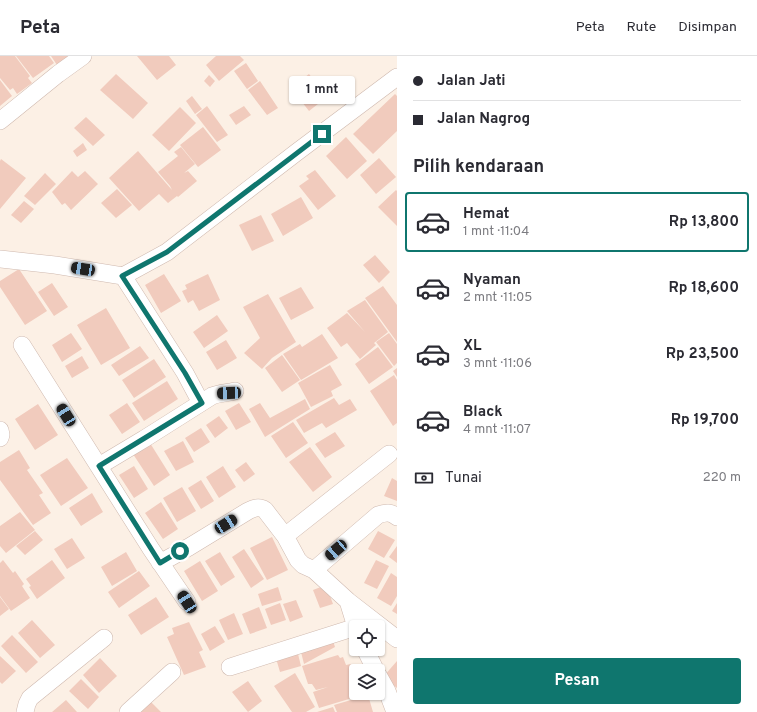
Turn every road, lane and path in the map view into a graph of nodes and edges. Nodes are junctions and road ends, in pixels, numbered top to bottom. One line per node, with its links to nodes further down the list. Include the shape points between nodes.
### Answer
1 (83, 56): 3 (street)
2 (397, 77): 5 (street, via 167,252)
3 (0, 121)
4 (0, 259): 5 (street)
5 (122, 276): 8 (street)
6 (22, 345): 12 (street)
7 (235, 391): 8 (street, via 220,393)
8 (202, 403): 12 (street)
9 (0, 430): 10 (street)
10 (0, 438)
11 (389, 454): 14 (street)
12 (99, 466): 15 (street)
13 (397, 517): 16 (street, via 388,513 378,515)
14 (285, 536): 15 (street, via 265,510 257,507); 16 (street, via 298,560)
15 (160, 563): 18 (street)
16 (314, 570): 17 (street)
17 (348, 601): 19 (street); 22 (street)
18 (187, 602)
19 (354, 620)
20 (349, 629): 23 (street)
21 (104, 638): 26 (street, via 30,698)
22 (397, 639)
23 (230, 667)
24 (172, 672): 27 (street)
25 (385, 687): 28 (street)
26 (25, 712)
27 (128, 712)
28 (395, 712)

